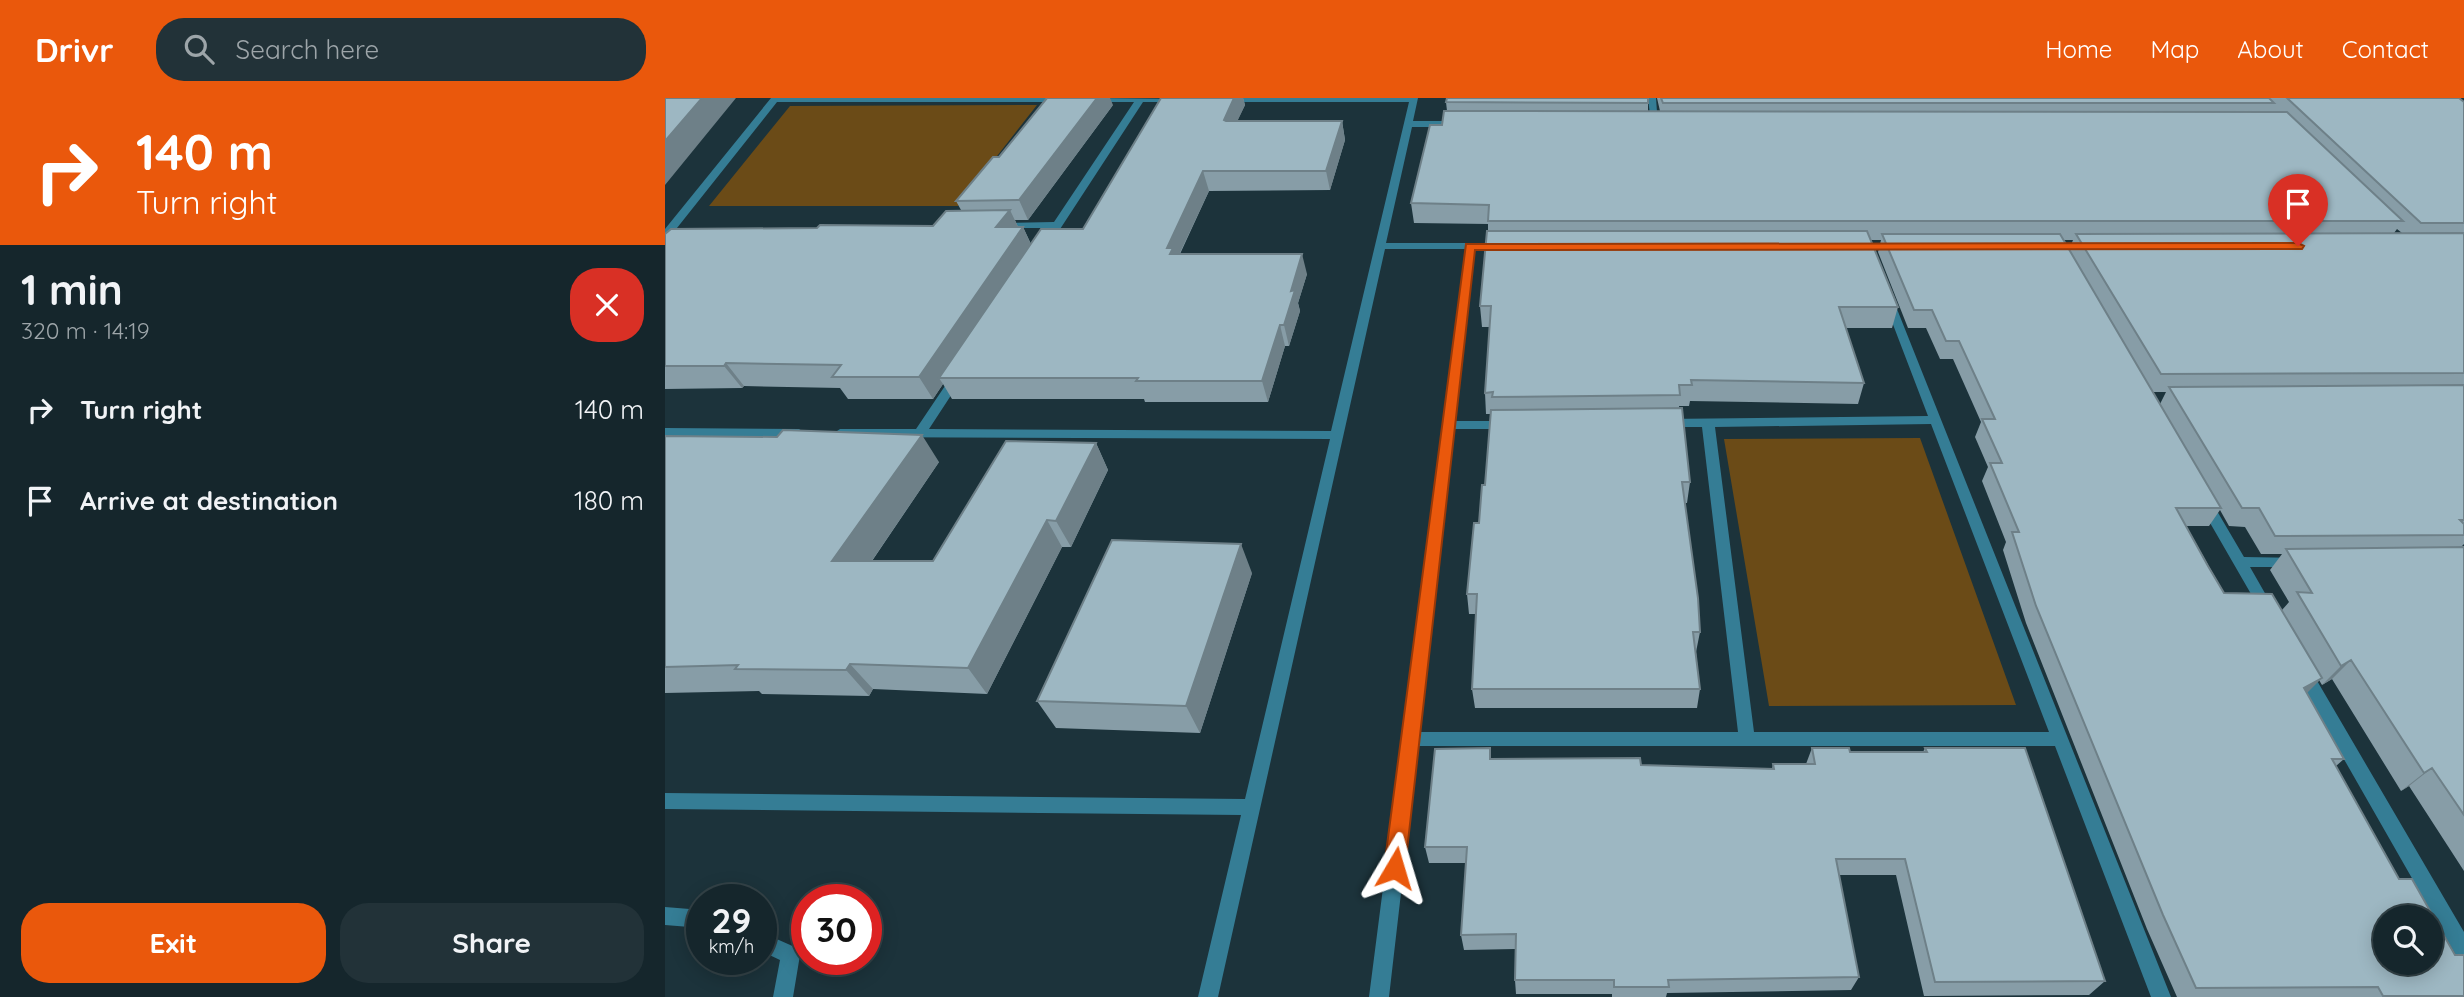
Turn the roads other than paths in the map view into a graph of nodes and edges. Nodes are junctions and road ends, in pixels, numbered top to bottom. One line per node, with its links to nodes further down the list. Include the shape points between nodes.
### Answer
1 (775, 98): 4 (street); 16 (street)
2 (1414, 98): 8 (street); 9 (street)
3 (1652, 98): 12 (street)
4 (1073, 99)
5 (1086, 99): 6 (street)
6 (1140, 99): 7 (street); 14 (street)
7 (1195, 99)
8 (1209, 99)
9 (1408, 124): 10 (street); 18 (street)
10 (1471, 124)
11 (1642, 124): 12 (street)
12 (1655, 124): 13 (street)
13 (1669, 124)
14 (1057, 225): 15 (street); 21 (street)
15 (988, 226)
16 (667, 231): 17 (street)
17 (683, 231)
18 (1380, 246): 19 (street); 31 (street)
19 (1470, 246): 20 (street); 27 (street)
20 (1511, 246)
21 (1034, 260)
22 (1882, 284): 24 (street)
23 (966, 364): 30 (street)
24 (1936, 420): 25 (street); 39 (street)
25 (1708, 422): 26 (street); 38 (street)
26 (1653, 423)
27 (1448, 425): 28 (street); 37 (street)
28 (1516, 425)
29 (665, 432): 30 (street)
30 (920, 433): 31 (street)
31 (1336, 435): 41 (street)
32 (2199, 492): 33 (street)
33 (2240, 562): 34 (street); 35 (street)
34 (2306, 562)
35 (2275, 623)
36 (2296, 659): 45 (street)
37 (1410, 739): 38 (street); 48 (street)
38 (1747, 739): 39 (street)
39 (2060, 739): 49 (street)
40 (665, 801): 41 (street)
41 (1251, 807): 47 (street)
42 (665, 916): 43 (street)
43 (686, 918)
44 (777, 949): 46 (street, via 790,955)
45 (2464, 950)
46 (783, 997)
47 (1208, 997)
48 (1379, 997)
49 (2161, 997)

